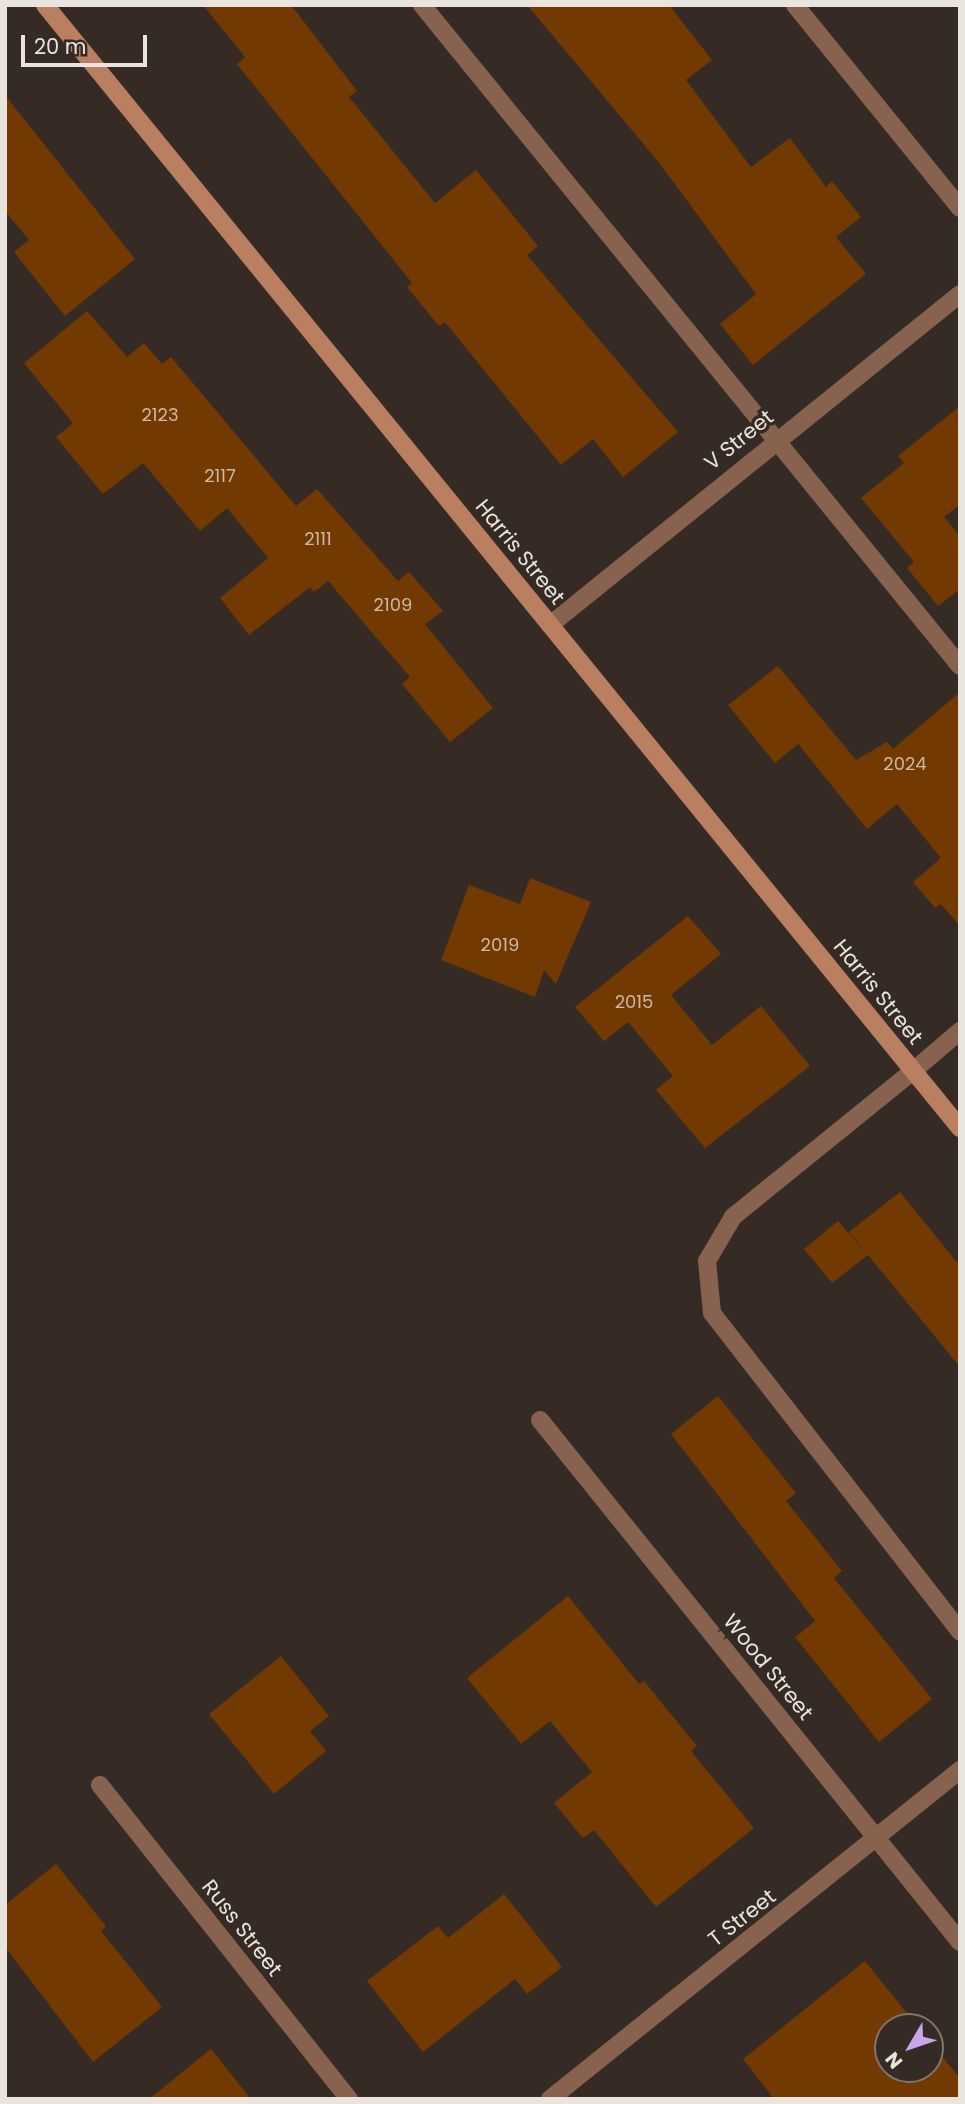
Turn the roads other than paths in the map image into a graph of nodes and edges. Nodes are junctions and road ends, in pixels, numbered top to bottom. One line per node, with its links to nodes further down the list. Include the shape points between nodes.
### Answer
1 (422, 5): 6 (street)
2 (795, 5): 4 (street)
3 (48, 6): 7 (main road, Harris Street)
4 (960, 208)
5 (960, 294): 6 (street, V Street)
6 (774, 441): 7 (street, V Street); 8 (street)
7 (550, 625): 10 (main road, Harris Street)
8 (960, 666)
9 (960, 1031): 10 (street)
10 (913, 1071): 11 (main road, Harris Street); 13 (street, via 733,1217 707,1261 712,1313)
11 (960, 1128)
12 (540, 1420): 16 (street, Wood Street)
13 (960, 1632)
14 (960, 1770): 16 (street, T Street)
15 (100, 1785): 18 (street, Russ Street)
16 (877, 1838): 17 (street, Wood Street); 19 (street, T Street)
17 (960, 1942)
18 (349, 2099)
19 (550, 2099)

